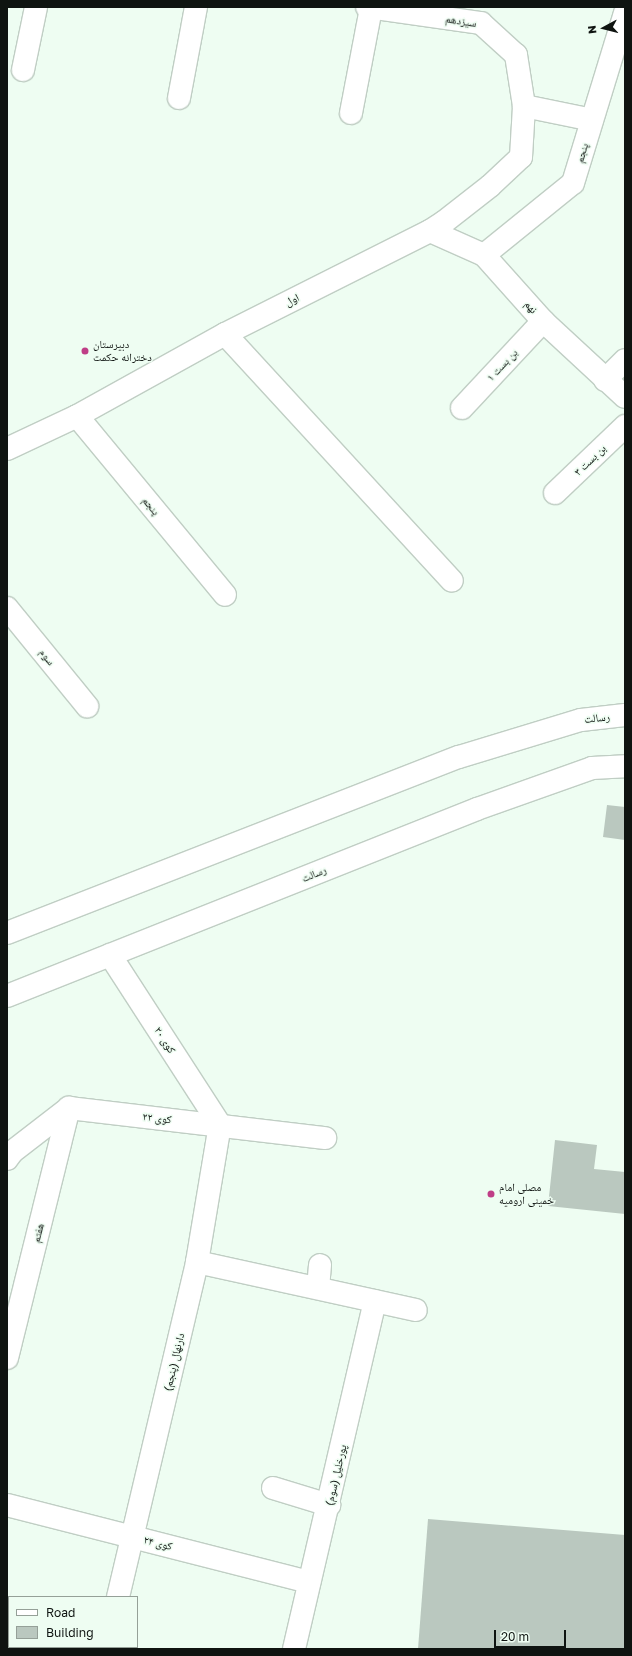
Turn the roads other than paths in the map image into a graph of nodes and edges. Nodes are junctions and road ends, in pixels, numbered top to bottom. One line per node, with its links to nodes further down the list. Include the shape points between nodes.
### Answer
1 (36, 7): 5 (street)
2 (196, 7): 6 (street)
3 (369, 7): 7 (street, سیزدهم, via 482,23 516,55); 8 (street)
4 (624, 19): 9 (street, پنجم)
5 (23, 70)
6 (179, 98)
7 (524, 106): 9 (street); 10 (street, اول, via 521,156 490,186)
8 (351, 113)
9 (592, 120): 11 (street, پنجم, via 574,183)
10 (430, 231): 11 (street, نهم); 13 (street, اول)
11 (484, 255): 12 (street, نهم)
12 (543, 321): 15 (street, نهم); 17 (street, بن بست ۱)
13 (226, 334): 18 (street, اول); 22 (street)
14 (625, 360): 15 (street)
15 (605, 380): 16 (street, نهم)
16 (625, 397)
17 (462, 408)
18 (77, 416): 20 (street, اول); 23 (street, پنجم)
19 (625, 426): 21 (street, بن بست ۳)
20 (7, 449)
21 (555, 494)
22 (452, 581)
23 (225, 595)
24 (7, 608): 25 (street, سوم)
25 (87, 706)
26 (625, 715): 28 (street, رسالت, via 581,720 459,757)
27 (625, 766): 29 (street, رسالت, via 592,768 477,809)
28 (7, 933)
29 (110, 954): 30 (street, رسالت); 32 (street, کوی ۲۰)
30 (7, 996)
31 (69, 1108): 32 (street, کوی ۲۲); 34 (street, via 12,1152); 40 (street, هفتم)
32 (220, 1125): 33 (street, کوی ۲۲); 35 (street, دارنهال (پنجم))
33 (326, 1138)
34 (7, 1159)
35 (197, 1262): 37 (street); 44 (street, دارنهال (پنجم))
36 (320, 1265): 37 (street)
37 (318, 1288): 38 (street)
38 (375, 1301): 39 (street); 43 (street, پورخلیل (سوم))
39 (416, 1310)
40 (7, 1358)
41 (273, 1488): 43 (street)
42 (7, 1505): 44 (street, کوی ۲۴)
43 (329, 1505): 45 (street, پورخلیل (سوم))
44 (133, 1537): 45 (street, کوی ۲۴); 46 (street, دارنهال (پنجم))
45 (309, 1582): 47 (street, پورخلیل (سوم))
46 (118, 1596)
47 (294, 1649)

